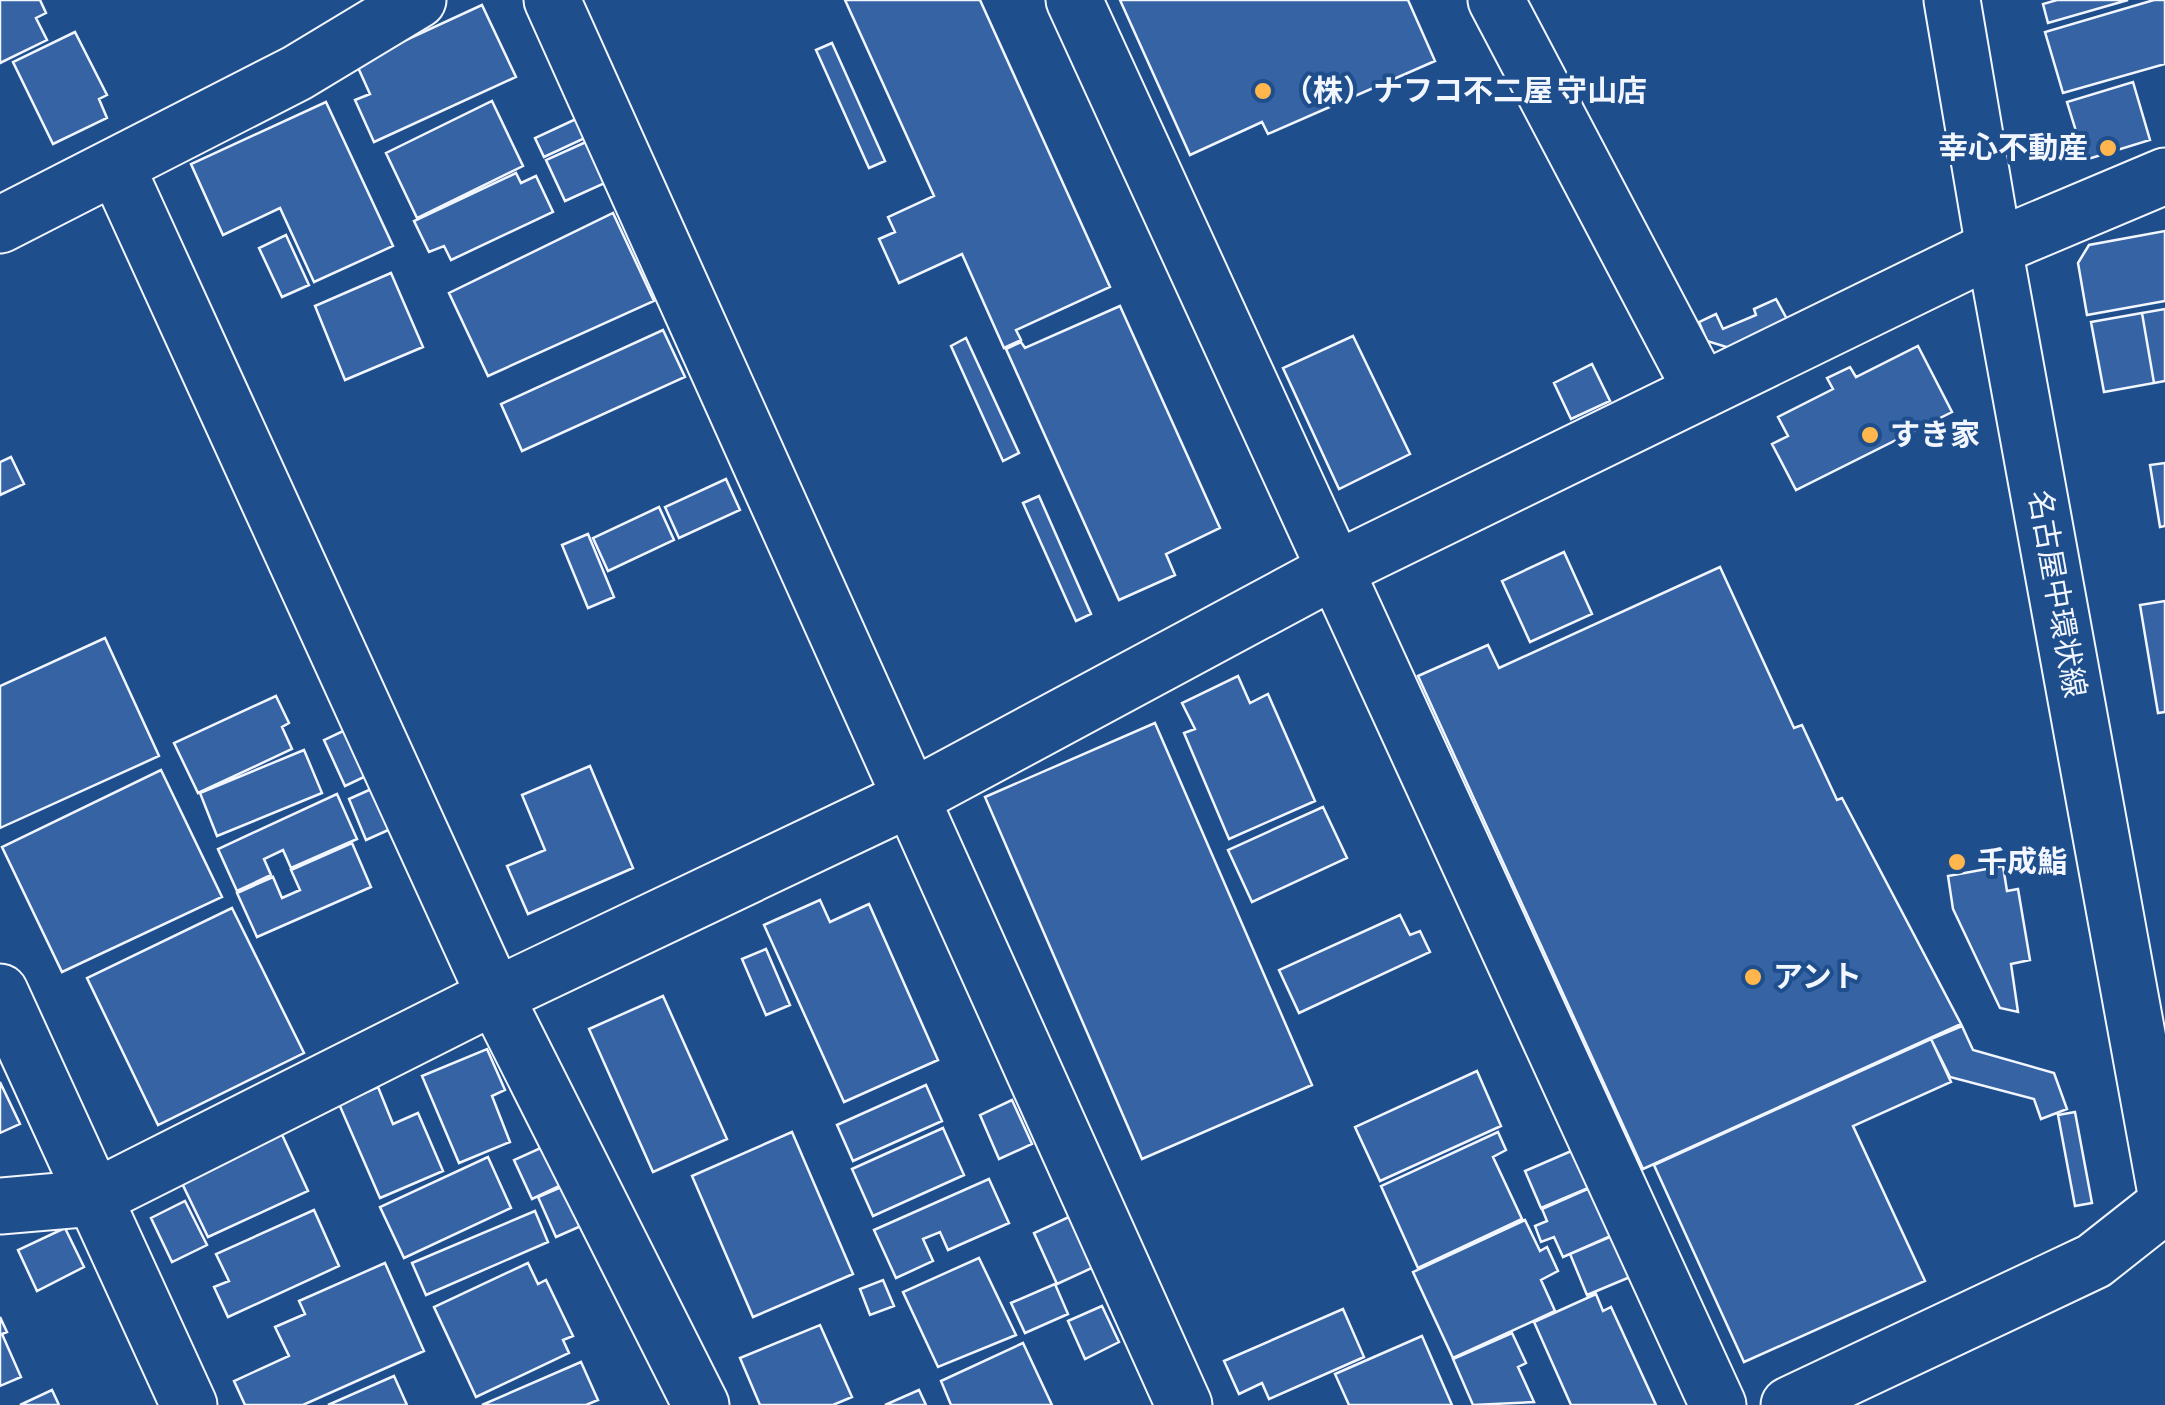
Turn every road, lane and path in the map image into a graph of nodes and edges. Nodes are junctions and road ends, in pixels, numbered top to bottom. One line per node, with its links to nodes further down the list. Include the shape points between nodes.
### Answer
1 (418, 0): 6 (street, via 297,73)
2 (552, 0): 12 (street)
3 (1074, 0): 11 (street)
4 (1496, 0): 10 (street)
5 (1952, 0): 9 (street, 名古屋中環状線)
6 (116, 166): 8 (street); 14 (street)
7 (2165, 176): 9 (street)
8 (0, 225)
9 (1994, 248): 10 (street); 15 (street, 名古屋中環状線)
10 (1702, 391): 11 (street)
11 (1335, 570): 12 (street); 22 (street)
12 (911, 798): 14 (street); 21 (street)
13 (0, 992): 16 (street)
14 (495, 996): 16 (street); 20 (street)
15 (2165, 1188)
16 (94, 1198): 18 (street); 19 (street)
17 (2165, 1205): 23 (street, via 2094,1261)
18 (0, 1206)
19 (189, 1405)
20 (701, 1405)
21 (1184, 1405)
22 (1718, 1405)
23 (1789, 1405)

